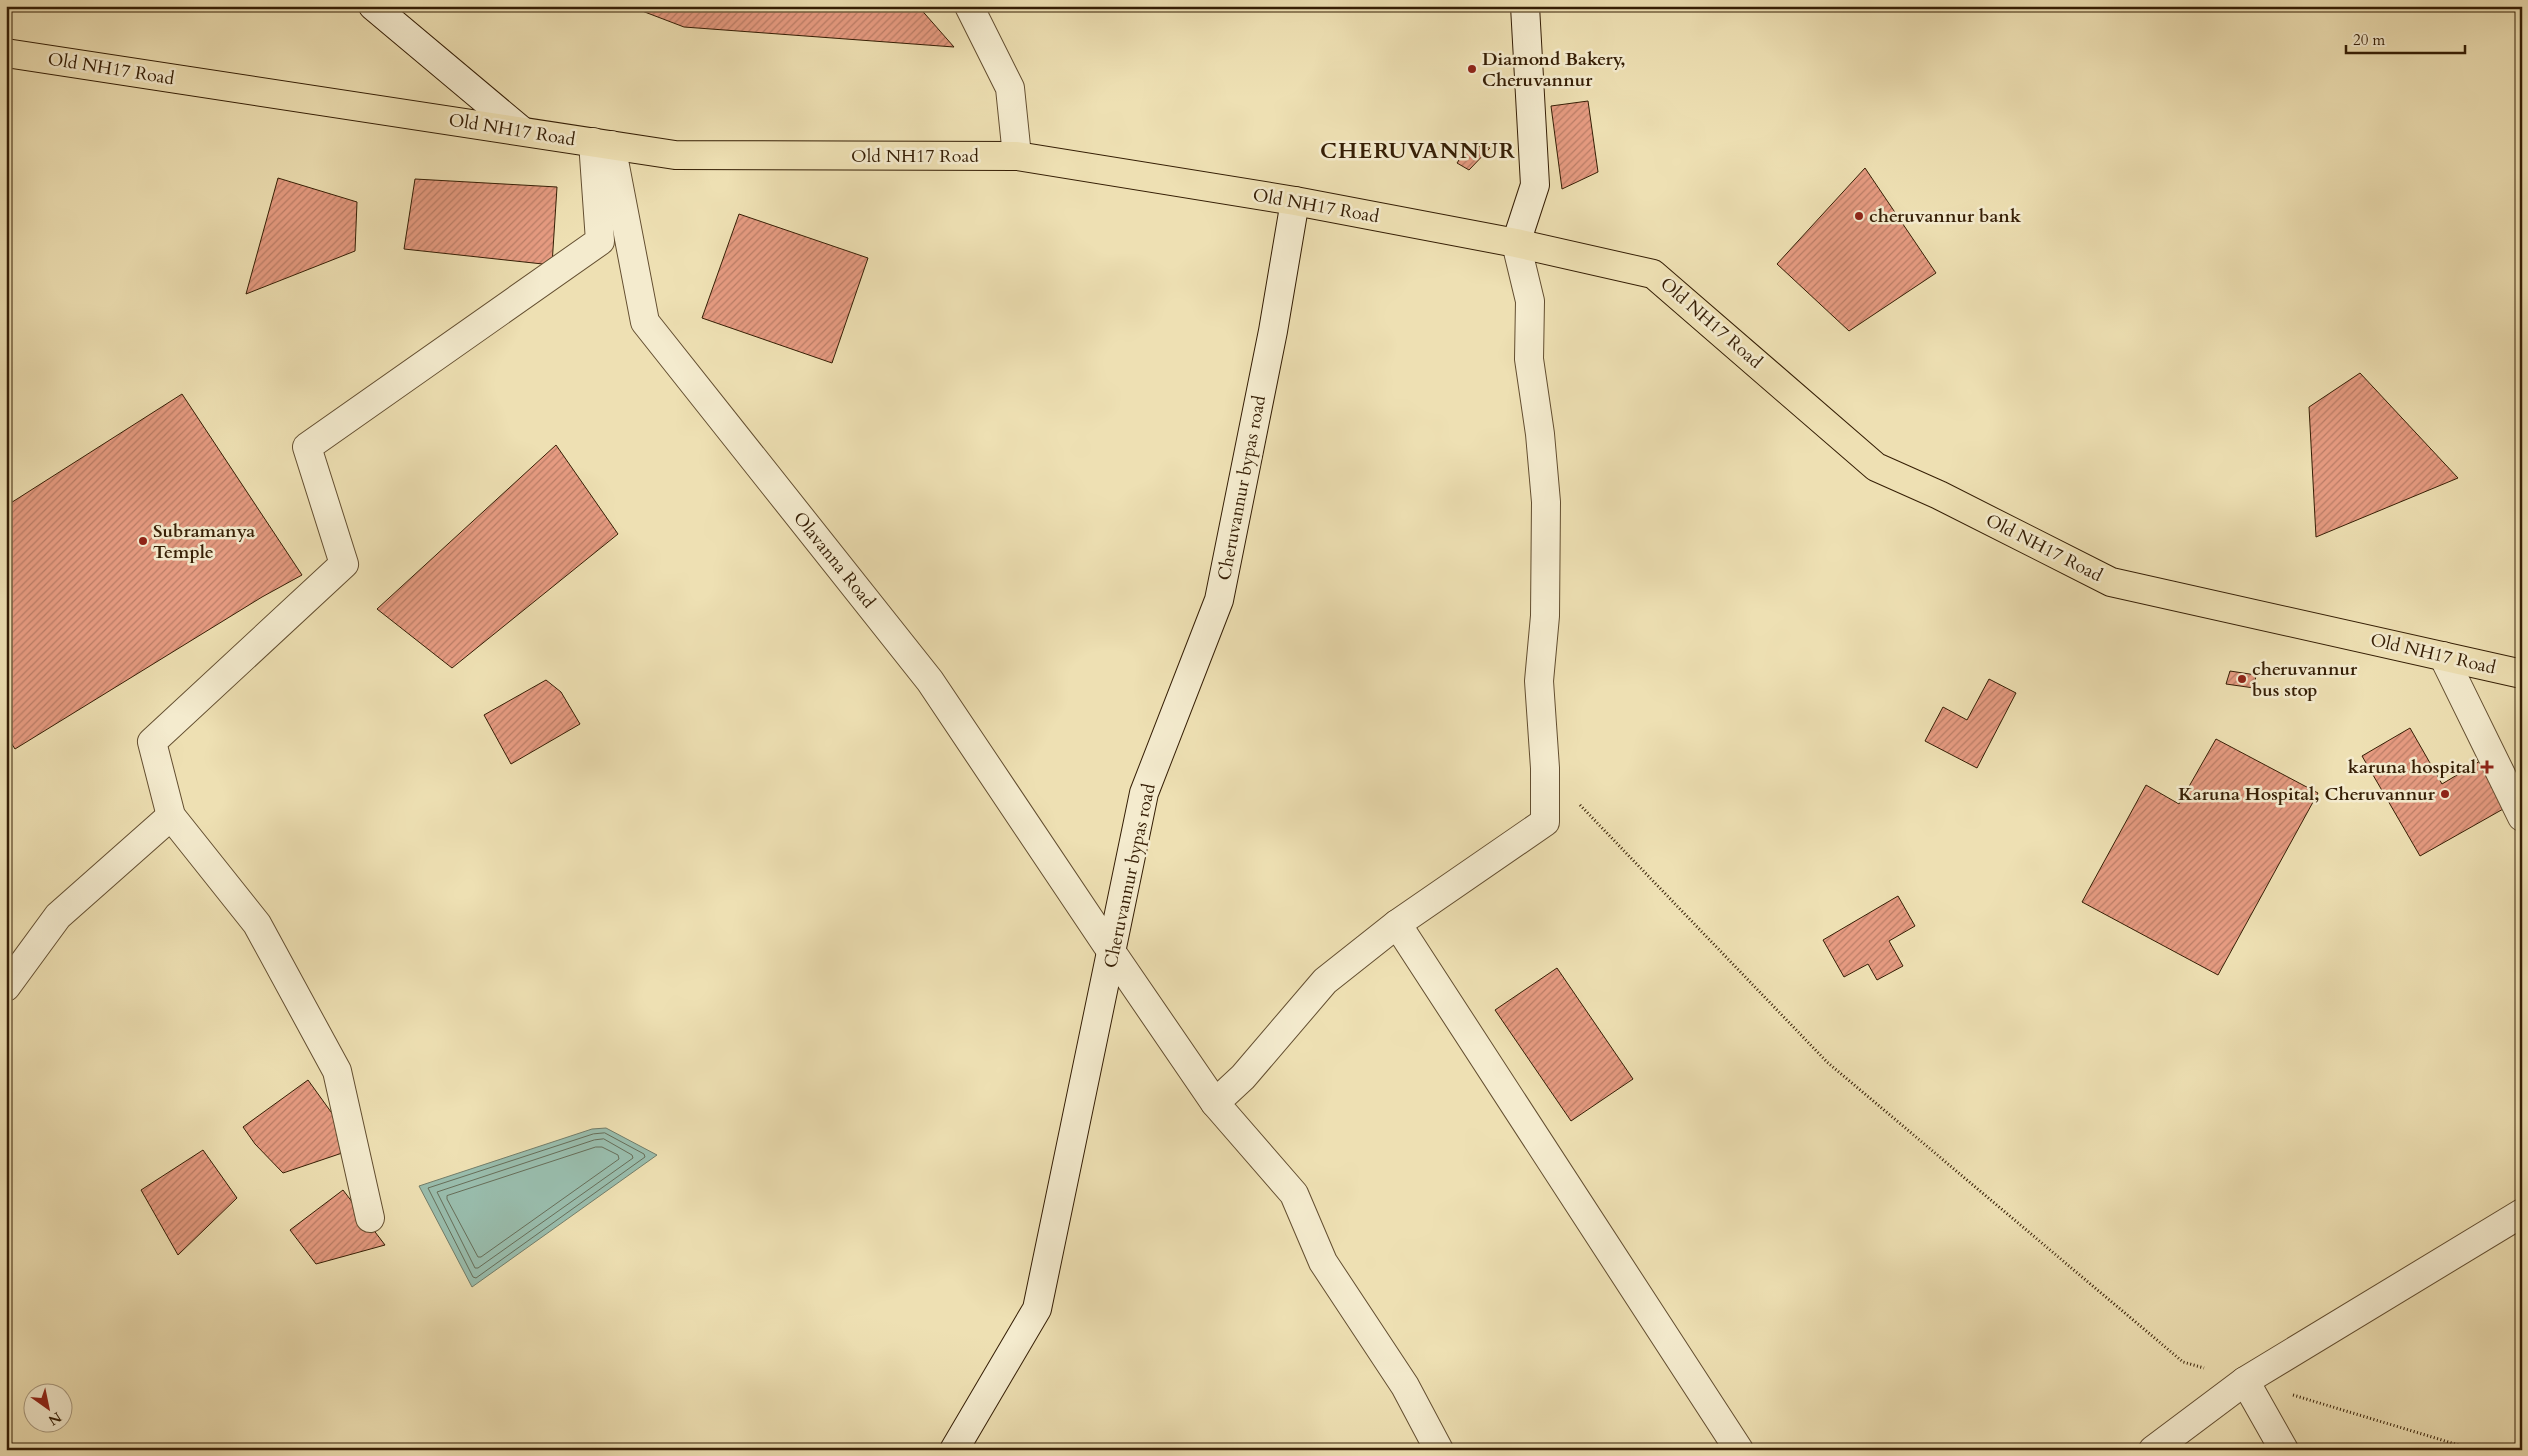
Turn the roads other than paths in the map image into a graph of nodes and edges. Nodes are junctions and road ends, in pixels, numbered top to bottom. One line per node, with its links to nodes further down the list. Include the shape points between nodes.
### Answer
1 (373, 6): 5 (street)
2 (969, 6): 7 (street, via 1010,88)
3 (1525, 6): 9 (street, via 1535,185)
4 (6, 53): 5 (main road, Old NH17 Road)
5 (522, 132): 6 (main road, Old NH17 Road)
6 (602, 144): 7 (main road, Old NH17 Road, via 675,155); 12 (street, via 600,241 308,447 344,564 152,742); 15 (street, Olavanna Road, via 645,322 930,680)
7 (1017, 156): 8 (main road, Old NH17 Road)
8 (1295, 201): 9 (main road, Old NH17 Road); 15 (street, Cheruvannur bypas road, via 1273,331 1219,600 1144,793)
9 (1516, 243): 10 (main road, Old NH17 Road, via 1653,274 1876,467 1939,495 2111,582); 14 (street, via 1530,301 1529,359 1546,502 1545,616 1539,681 1545,822)
10 (2443, 656): 11 (main road, Old NH17 Road); 13 (street)
11 (2522, 674)
12 (171, 816): 16 (street, via 58,916); 19 (street, via 257,924 337,1071)
13 (2522, 817)
14 (1397, 924): 17 (street, via 1325,981 1243,1077); 23 (street)
15 (1112, 954): 17 (street, Olavanna Road); 21 (street, Cheruvannur bypas road, via 1037,1309)
16 (6, 987)
17 (1215, 1102): 22 (street, Olavanna Road, via 1294,1194 1323,1262 1405,1386)
18 (2522, 1212): 20 (street)
19 (370, 1218)
20 (2245, 1381): 24 (street); 25 (street)
21 (954, 1450)
22 (1439, 1450)
23 (1739, 1450)
24 (2152, 1450)
25 (2284, 1450)

